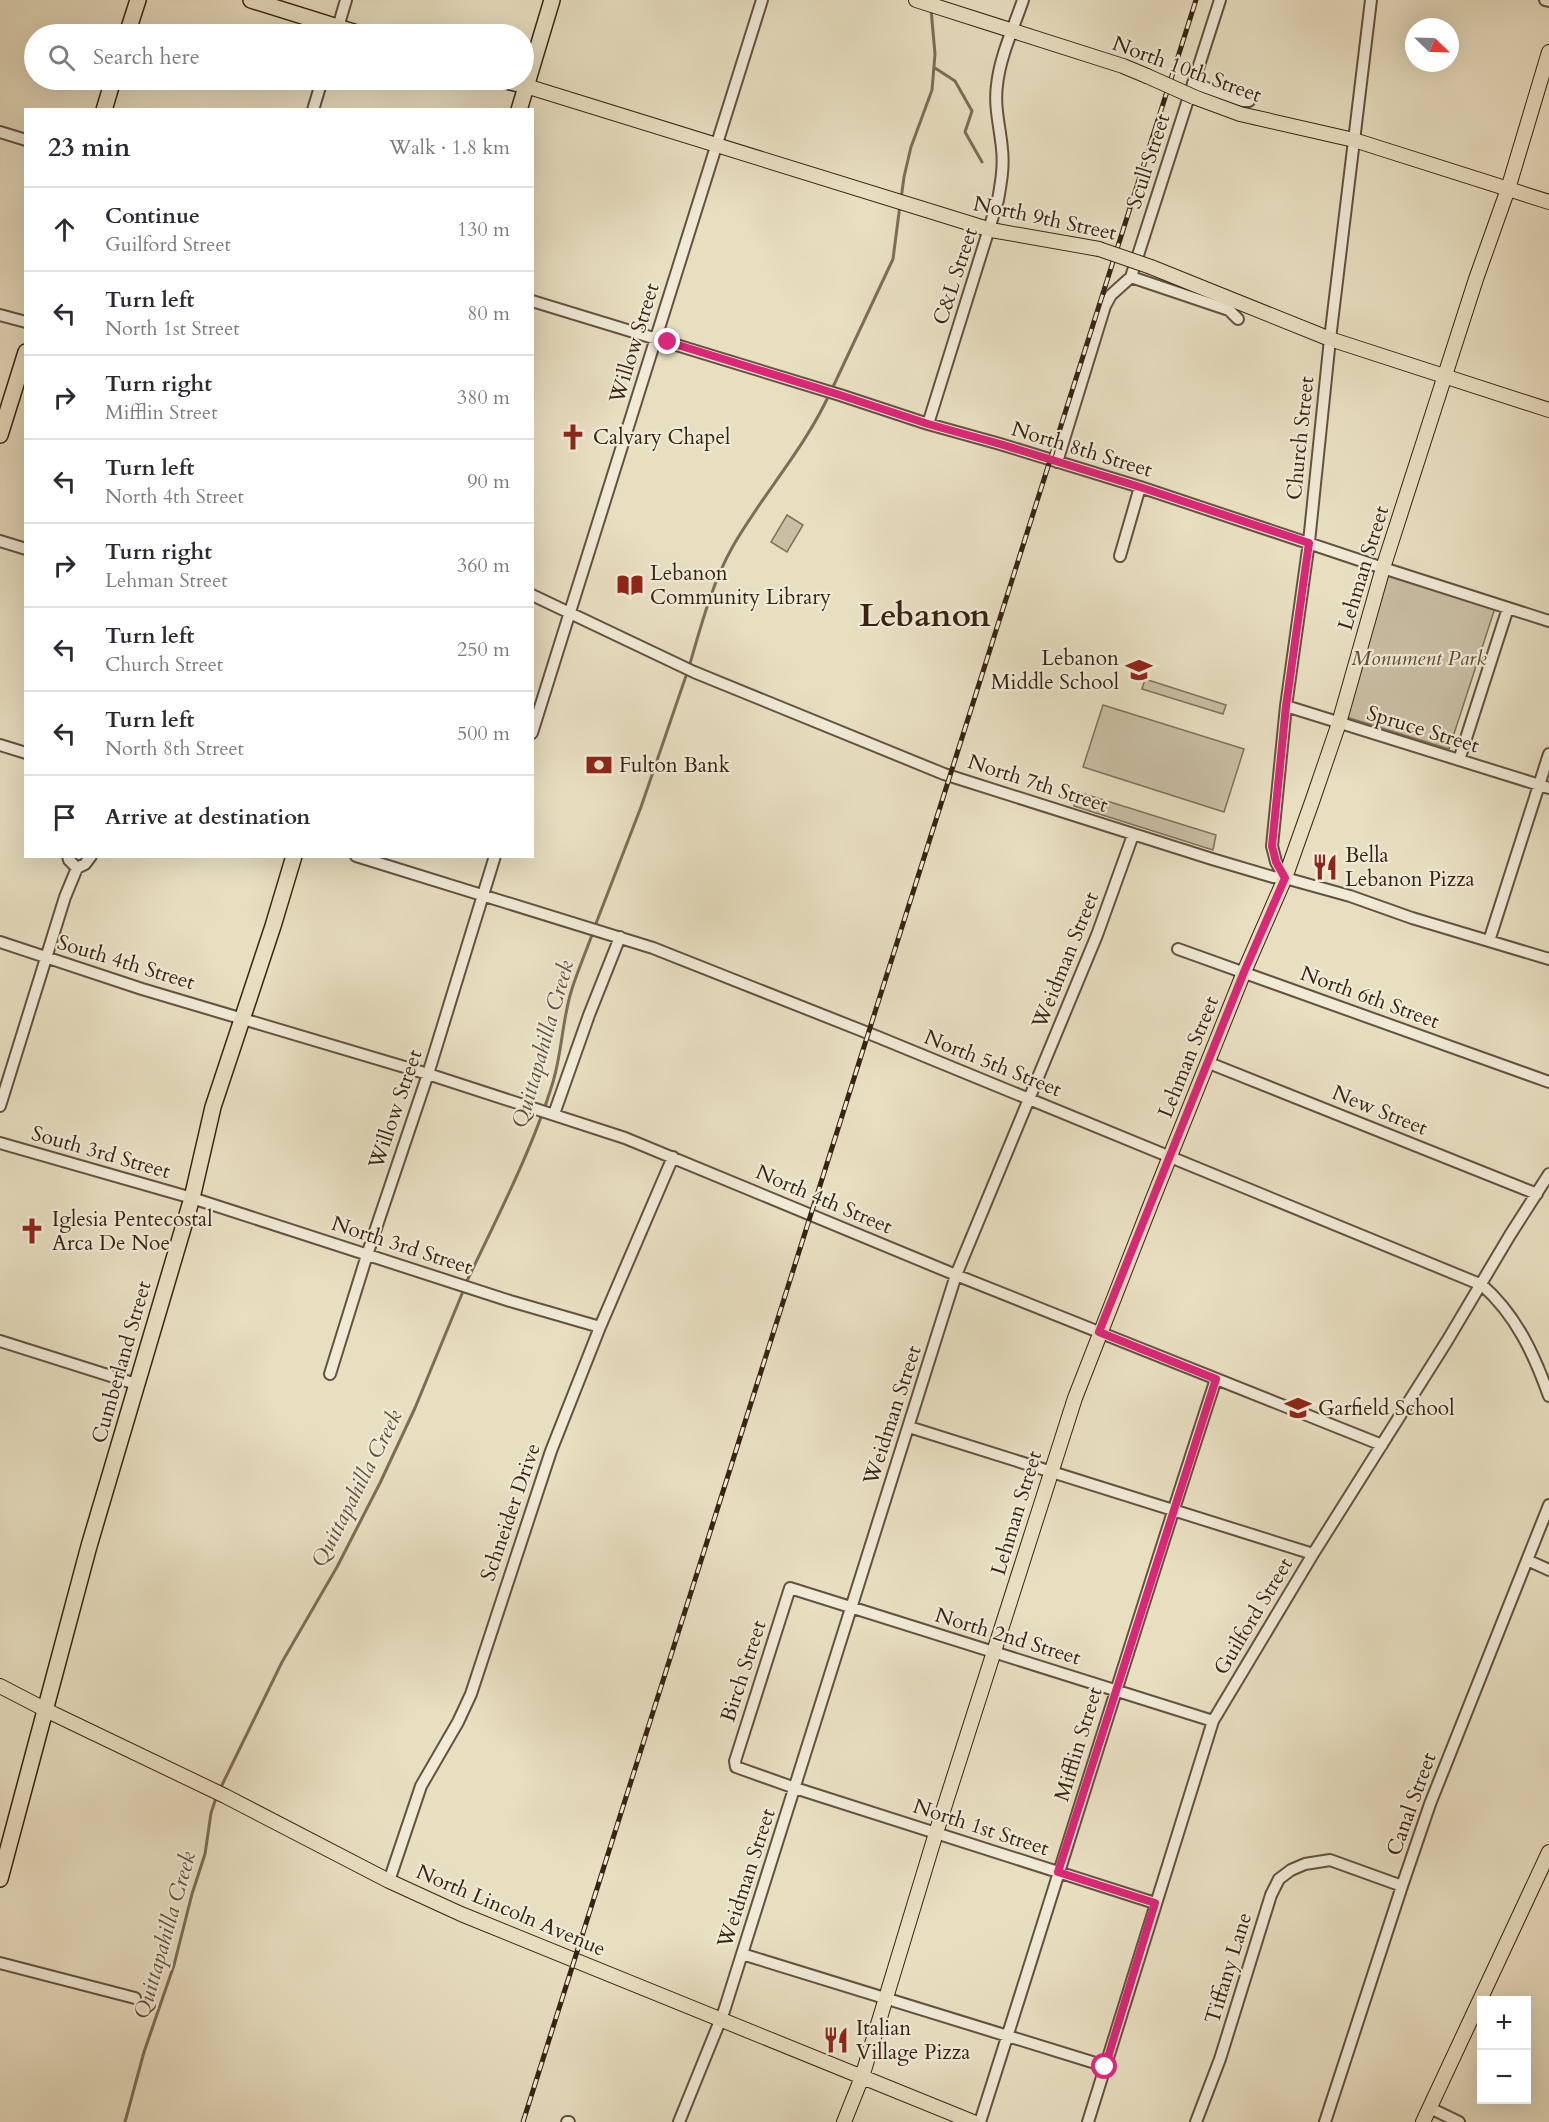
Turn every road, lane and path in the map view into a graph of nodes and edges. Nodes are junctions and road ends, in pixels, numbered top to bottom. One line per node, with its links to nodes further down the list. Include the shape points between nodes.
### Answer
1 (138, 0): 12 (highway)
2 (251, 0): 13 (highway)
3 (346, 0): 14 (street)
4 (552, 0): 17 (highway)
5 (762, 0): 30 (street, Willow Street)
6 (1023, 0): 15 (street, C&L Street)
7 (1220, 0): 18 (street, Scull Street)
8 (1371, 0): 29 (street, Church Street)
9 (1545, 0): 11 (street)
10 (920, 1): 15 (main road, North 10th Street)
11 (1549, 1)
12 (130, 24)
13 (318, 24)
14 (339, 24)
15 (1013, 31): 29 (main road, North 10th Street, bridge, via 1123,66 1240,114); 33 (street, C&L Street, via 997,84 1002,177)
16 (1549, 52): 31 (main road, Lehman Street)
17 (534, 60)
18 (1193, 83): 23 (street); 34 (street, Scull Street)
19 (534, 88): 30 (main road, North 9th Street)
20 (110, 90): 24 (highway)
21 (319, 90): 25 (street)
22 (525, 90): 26 (highway)
23 (1249, 101)
24 (105, 108)
25 (314, 108)
26 (520, 108)
27 (0, 132): 28 (street)
28 (24, 139)
29 (1354, 140): 31 (main road, North 10th Street); 40 (street, Church Street)
30 (717, 145): 33 (main road, North 9th Street); 39 (street, Willow Street)
31 (1508, 189): 32 (main road, North 10th Street); 42 (main road, Lehman Street)
32 (1549, 202)
33 (991, 230): 40 (main road, North 9th Street, bridge, via 1099,249); 44 (street, C&L Street)
34 (1131, 277): 37 (street, via 1229,310); 46 (street, Scull Street, via 1104,306)
35 (534, 302): 39 (street, North 8th Street)
36 (0, 315): 38 (street)
37 (1238, 318)
38 (24, 321)
39 (655, 339): 44 (street, North 8th Street); 55 (street, Willow Street)
40 (1330, 339): 42 (main road, North 9th Street); 49 (street, Church Street)
41 (24, 358): 45 (highway)
42 (1445, 377): 43 (main road, North 9th Street); 52 (main road, Lehman Street)
43 (1549, 410)
44 (928, 424): 46 (street, North 8th Street)
45 (0, 435)
46 (1057, 462): 47 (street, North 8th Street)
47 (1140, 487): 49 (street, North 8th Street); 51 (street)
48 (0, 541): 50 (street)
49 (1309, 543): 52 (street, North 8th Street); 57 (street, Church Street)
50 (24, 548)
51 (1120, 556)
52 (1383, 568): 54 (street, North 8th Street); 59 (main road, Lehman Street)
53 (534, 596): 55 (street, North 7th Street)
54 (1508, 608): 56 (street, North 8th Street); 63 (street)
55 (569, 614): 58 (street, Willow Street); 65 (street, North 7th Street, via 694,672 944,774)
56 (1549, 621)
57 (1286, 706): 59 (street, Spruce Street); 72 (street, Church Street, via 1272,846)
58 (536, 712)
59 (1339, 723): 63 (street, Spruce Street); 72 (main road, Lehman Street)
60 (0, 745): 61 (street)
61 (24, 752)
62 (1549, 754): 64 (street)
63 (1459, 760): 64 (street, Spruce Street)
64 (1544, 787): 75 (street)
65 (1133, 835): 72 (street, North 7th Street); 85 (street, Weidman Street, via 1097,935)
66 (68, 858): 71 (street)
67 (90, 858): 71 (street)
68 (293, 858): 81 (highway, Cumberland Street)
69 (363, 858): 73 (street, North 5th Street)
70 (494, 858): 73 (street, Willow Street)
71 (77, 868): 78 (street)
72 (1285, 878): 75 (street, North 7th Street); 80 (main road, Lehman Street)
73 (483, 895): 74 (street, North 5th Street); 83 (street, Willow Street)
74 (620, 937): 85 (street, North 5th Street); 87 (street)
75 (1489, 941): 79 (street, North 7th Street)
76 (0, 942): 78 (street, South 4th Street)
77 (1178, 949): 80 (street, North 6th Street)
78 (47, 958): 81 (street, South 4th Street); 86 (street)
79 (1549, 959)
80 (1244, 972): 82 (main road, Lehman Street); 84 (street, North 6th Street)
81 (242, 1017): 83 (street, North 4th Street); 93 (highway, Cumberland Street, via 213,1107)
82 (1209, 1063): 90 (main road, Lehman Street); 92 (street, New Street)
83 (428, 1074): 87 (street, North 4th Street); 94 (street, Willow Street)
84 (1549, 1082)
85 (1029, 1099): 90 (street, North 5th Street); 95 (street, Weidman Street)
86 (0, 1106)
87 (546, 1112): 89 (street, North 4th Street)
88 (0, 1143): 93 (street, South 3rd Street)
89 (673, 1157): 95 (street, North 4th Street); 97 (street, Schneider Drive)
90 (1170, 1157): 96 (street, North 5th Street); 98 (main road, Lehman Street)
91 (1549, 1174): 92 (street, Guilford Street)
92 (1537, 1194): 96 (street, Guilford Street)
93 (192, 1198): 94 (street, North 3rd Street); 102 (highway, Cumberland Street)
94 (367, 1255): 97 (street, North 3rd Street); 100 (street, Willow Street)
95 (957, 1275): 98 (street, North 4th Street); 104 (street, Weidman Street)
96 (1482, 1285): 103 (street, North 5th Street, via 1518,1326); 105 (street, Guilford Street)
97 (600, 1327): 126 (street, Schneider Drive, via 551,1451 471,1694 421,1786)
98 (1099, 1332): 101 (street, North 4th Street); 106 (main road, Lehman Street)
99 (0, 1341): 102 (street)
100 (330, 1374)
101 (1216, 1379): 105 (street, North 4th Street); 108 (street, Mifflin Street)
102 (136, 1384): 117 (highway, Cumberland Street)
103 (1549, 1396)
104 (909, 1427): 106 (street); 113 (street, Weidman Street)
105 (1382, 1445): 109 (street, Guilford Street)
106 (1050, 1471): 108 (street); 114 (main road, Lehman Street)
107 (1549, 1505): 110 (street, Canal Street)
108 (1173, 1510): 109 (street); 116 (street, Mifflin Street)
109 (1313, 1554): 118 (street, Guilford Street)
110 (1527, 1560): 111 (street); 127 (street, Canal Street, via 1430,1804)
111 (1549, 1570)
112 (790, 1588): 113 (street, North 2nd Street); 119 (street, Birch Street)
113 (852, 1608): 114 (street, North 2nd Street); 120 (street, Weidman Street)
114 (995, 1653): 116 (street, North 2nd Street); 121 (main road, Lehman Street)
115 (0, 1686): 117 (main road, North Lincoln Avenue)
116 (1115, 1690): 118 (street, North 2nd Street); 124 (street, Mifflin Street)
117 (45, 1709): 122 (highway, Cumberland Street); 126 (main road, North Lincoln Avenue)
118 (1213, 1721): 128 (street, Guilford Street)
119 (736, 1767): 120 (street, North 1st Street)
120 (795, 1788): 121 (street, North 1st Street); 129 (street, Weidman Street)
121 (936, 1833): 124 (street, North 1st Street); 132 (main road, Lehman Street)
122 (4, 1848): 125 (highway, Cumberland Street)
123 (1549, 1852): 137 (main road)
124 (1058, 1872): 128 (street, North 1st Street); 134 (street, Mifflin Street)
125 (0, 1879)
126 (389, 1881): 133 (main road, North Lincoln Avenue)
127 (1402, 1886): 143 (street, Tiffany Lane, via 1330,1860 1305,1863 1279,1879); 144 (street, Canal Street)
128 (1155, 1903): 135 (street, Guilford Street)
129 (742, 1954): 132 (street); 133 (street, Weidman Street)
130 (0, 1963): 131 (street)
131 (135, 1998)
132 (887, 1999): 134 (street); 136 (main road, Lehman Street)
133 (721, 2019): 136 (main road, North Lincoln Avenue); 138 (street, Weidman Street)
134 (1007, 2037): 135 (street); 141 (street, Mifflin Street)
135 (1105, 2067): 142 (street, Guilford Street)
136 (862, 2077): 139 (main road, Lehman Street); 140 (main road, North Lincoln Avenue)
137 (1430, 2108): 145 (main road); 146 (street)
138 (679, 2122)
139 (844, 2122)
140 (973, 2122)
141 (980, 2122)
142 (1088, 2122)
143 (1196, 2122)
144 (1325, 2122)
145 (1423, 2122)
146 (1459, 2122)

